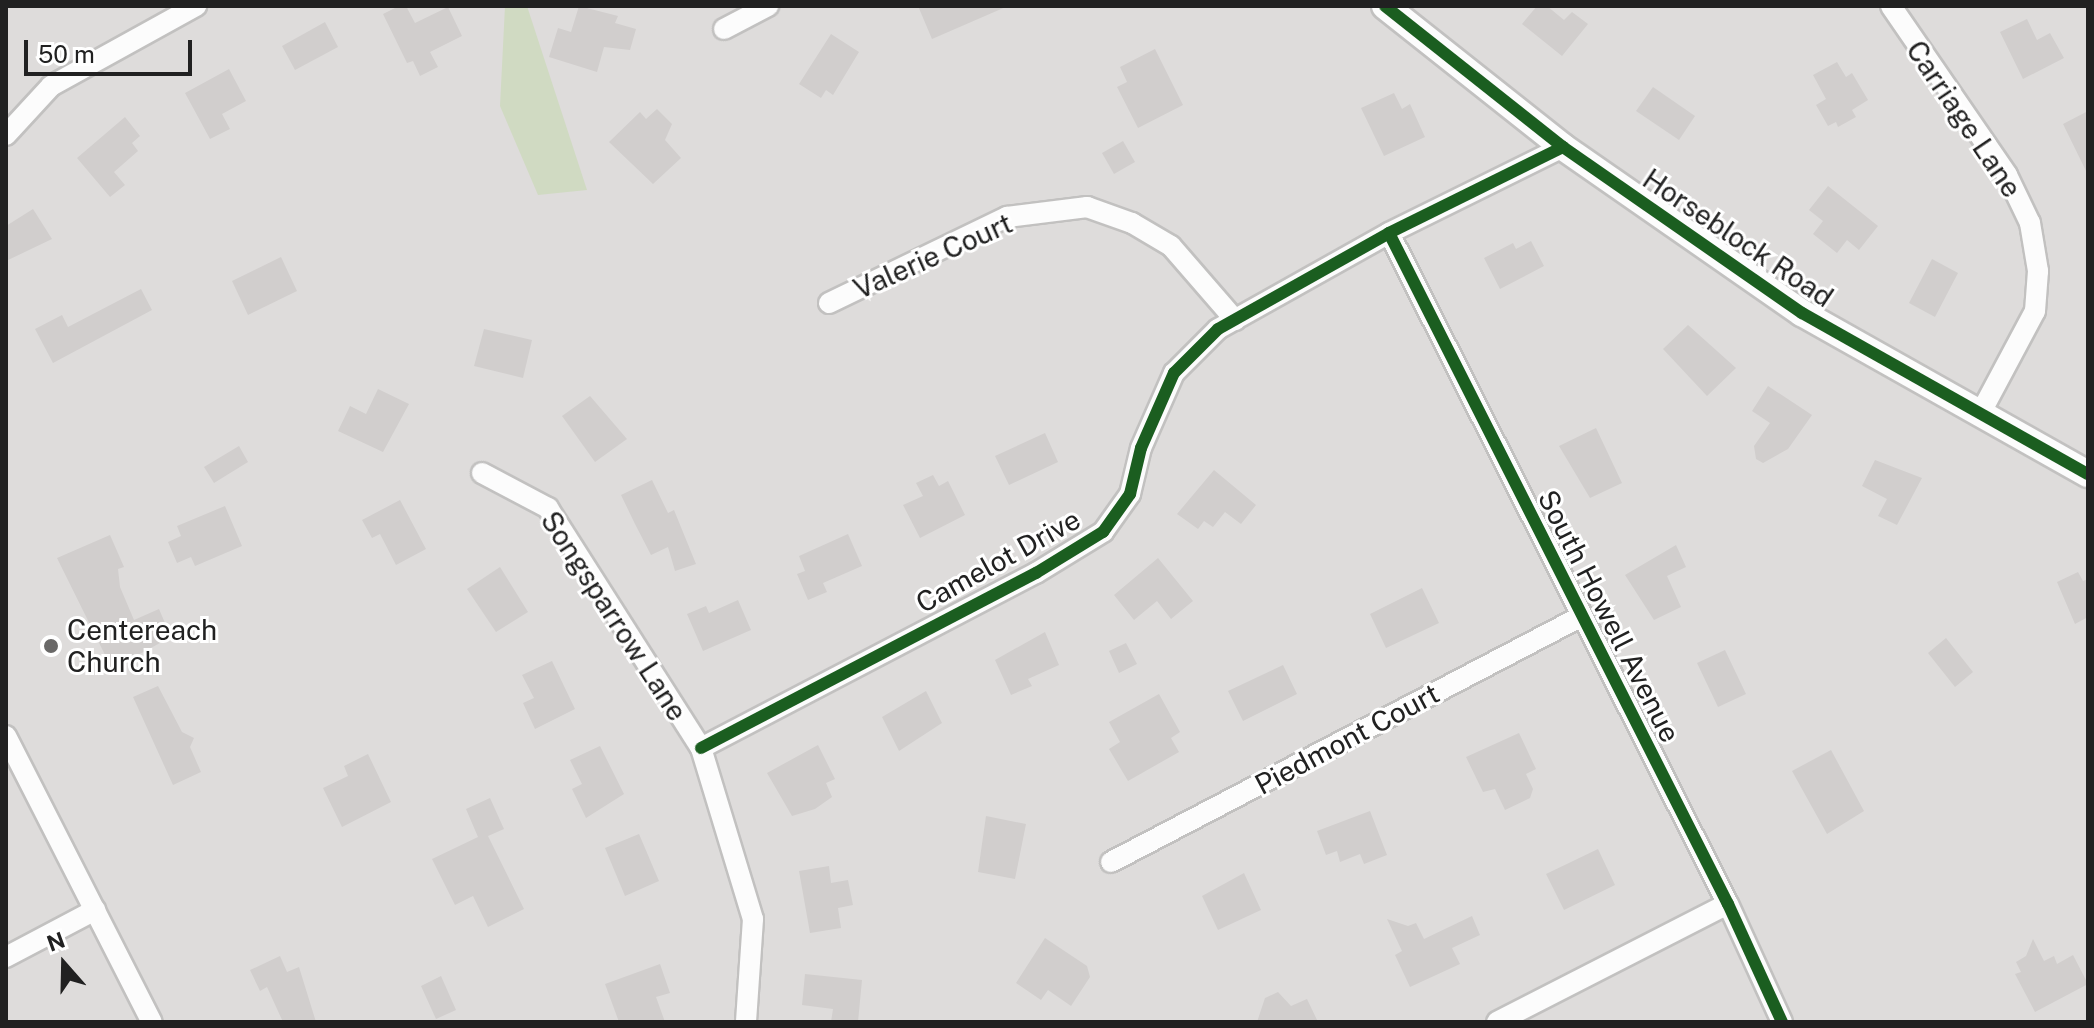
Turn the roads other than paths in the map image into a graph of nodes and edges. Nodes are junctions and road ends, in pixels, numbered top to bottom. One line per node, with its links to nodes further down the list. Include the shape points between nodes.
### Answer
1 (196, 6): 6 (street, via 51,86)
2 (768, 6): 5 (street)
3 (1385, 6): 7 (street, Horseblock Road)
4 (1891, 6): 11 (street, Carriage Lane, via 2007,175 2030,223 2038,271 2035,311)
5 (724, 29)
6 (6, 135)
7 (1563, 147): 8 (street, Camelot Drive); 11 (street, Horseblock Road, via 1802,313)
8 (1389, 233): 10 (street, Camelot Drive); 14 (street, South Howell Avenue)
9 (829, 303): 10 (street, Valerie Court, via 1007,217 1087,207 1132,223 1171,246)
10 (1235, 320): 16 (street, Camelot Drive, via 1193,350 1174,373 1141,448 1130,494 1103,532 1036,573)
11 (1981, 412): 13 (street, Horseblock Road)
12 (482, 473): 16 (street, Songsparrow Lane, via 548,508)
13 (2088, 474)
14 (1582, 616): 17 (street, Piedmont Court); 18 (street, South Howell Avenue)
15 (6, 736): 19 (street)
16 (701, 748): 22 (street, Songsparrow Lane, via 753,919)
17 (1111, 862)
18 (1728, 904): 23 (street); 24 (street, South Howell Avenue)
19 (95, 910): 20 (street); 21 (street)
20 (6, 957)
21 (152, 1022)
22 (746, 1022)
23 (1497, 1022)
24 (1782, 1022)

